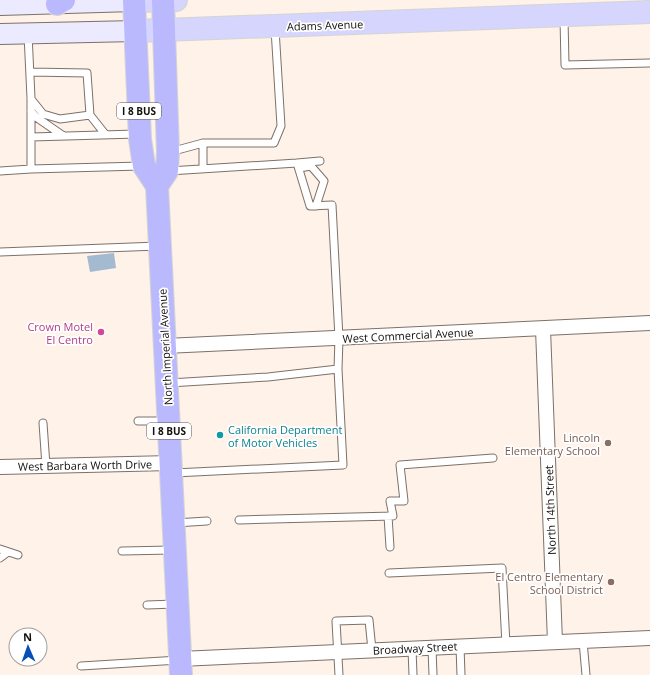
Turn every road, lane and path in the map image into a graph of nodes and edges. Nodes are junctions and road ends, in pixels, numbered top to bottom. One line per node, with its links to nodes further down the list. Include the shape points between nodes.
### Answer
1 (163, 0): 2 (main road); 3 (main road); 10 (highway, North Imperial Avenue)
2 (176, 0)
3 (134, 1): 4 (main road); 9 (highway, I 8 BUS)
4 (61, 2): 5 (main road)
5 (0, 5)
6 (650, 12): 7 (main road, Adams Avenue)
7 (564, 15): 8 (main road, Adams Avenue); 13 (lane, via 565,64)
8 (275, 27): 10 (main road, Adams Avenue); 22 (lane, via 281,126 274,143)
9 (136, 31): 10 (main road, Adams Avenue); 12 (main road, Adams Avenue); 19 (highway, I 8 BUS)
10 (164, 31): 28 (highway, North Imperial Avenue / I 8 BUS)
11 (0, 34): 12 (main road, Adams Avenue)
12 (28, 34): 14 (lane)
13 (650, 63)
14 (30, 72): 15 (lane); 17 (lane, via 87,73)
15 (31, 98): 16 (lane); 17 (lane, via 43,114 60,119)
16 (31, 111): 20 (lane); 21 (lane)
17 (90, 115): 18 (lane)
18 (105, 134): 19 (lane); 20 (lane)
19 (140, 134): 25 (highway, I 8 BUS)
20 (62, 136): 21 (lane)
21 (31, 137): 27 (lane)
22 (203, 143): 26 (lane); 28 (lane)
23 (320, 161): 24 (lane)
24 (298, 165): 26 (lane); 30 (lane); 30 (lane, via 311,166 324,181)
25 (144, 166): 27 (lane); 28 (highway, I 8 BUS)
26 (204, 169): 28 (lane)
27 (32, 170): 29 (lane)
28 (164, 170): 31 (highway, North Imperial Avenue / I 8 BUS)
29 (0, 171)
30 (313, 206): 35 (lane, via 332,205)
31 (160, 245): 32 (lane); 36 (highway, North Imperial Avenue / I 8 BUS)
32 (0, 252)
33 (650, 323): 34 (street, West Commercial Avenue)
34 (544, 329): 35 (street, West Commercial Avenue); 62 (street, North 14th Street)
35 (339, 338): 36 (street, West Commercial Avenue); 37 (lane)
36 (165, 346): 38 (highway, North Imperial Avenue / I 8 BUS)
37 (338, 369): 38 (lane, via 268,377); 45 (lane, via 343,465)
38 (167, 383): 40 (highway, North Imperial Avenue / I 8 BUS)
39 (138, 421): 40 (lane)
40 (169, 421): 45 (highway, North Imperial Avenue / I 8 BUS)
41 (42, 423): 43 (lane)
42 (492, 458): 46 (lane, via 400,464 404,501 390,501 393,516)
43 (46, 466): 44 (street, West Barbara Worth Drive); 45 (street, West Barbara Worth Drive)
44 (0, 467)
45 (171, 468): 49 (highway, North Imperial Avenue / I 8 BUS)
46 (388, 516): 47 (lane); 50 (lane)
47 (239, 520)
48 (207, 521): 49 (lane)
49 (174, 523): 52 (highway, North Imperial Avenue / I 8 BUS)
50 (390, 548)
51 (0, 549): 54 (lane)
52 (175, 550): 53 (lane); 58 (highway, North Imperial Avenue / I 8 BUS)
53 (122, 551)
54 (8, 552): 55 (lane); 56 (lane)
55 (18, 555)
56 (0, 558)
57 (389, 573): 63 (lane, via 502,568)
58 (178, 604): 59 (lane); 70 (highway, North Imperial Avenue / I 8 BUS)
59 (147, 605)
60 (650, 638): 61 (street, Broadway Street)
61 (583, 641): 62 (street, Broadway Street); 75 (lane)
62 (555, 642): 63 (street, Broadway Street)
63 (506, 644): 64 (street, Broadway Street)
64 (460, 646): 65 (street, Broadway Street); 74 (lane)
65 (432, 648): 66 (street, Broadway Street); 73 (lane)
66 (412, 649): 67 (street, Broadway Street); 72 (lane)
67 (372, 650): 68 (street, Broadway Street); 68 (lane, via 369,620 336,621)
68 (337, 652): 70 (street, Broadway Street); 71 (lane)
69 (81, 666): 70 (lane)
70 (181, 667)
71 (339, 675)
72 (414, 675)
73 (433, 675)
74 (461, 675)
75 (586, 675)

